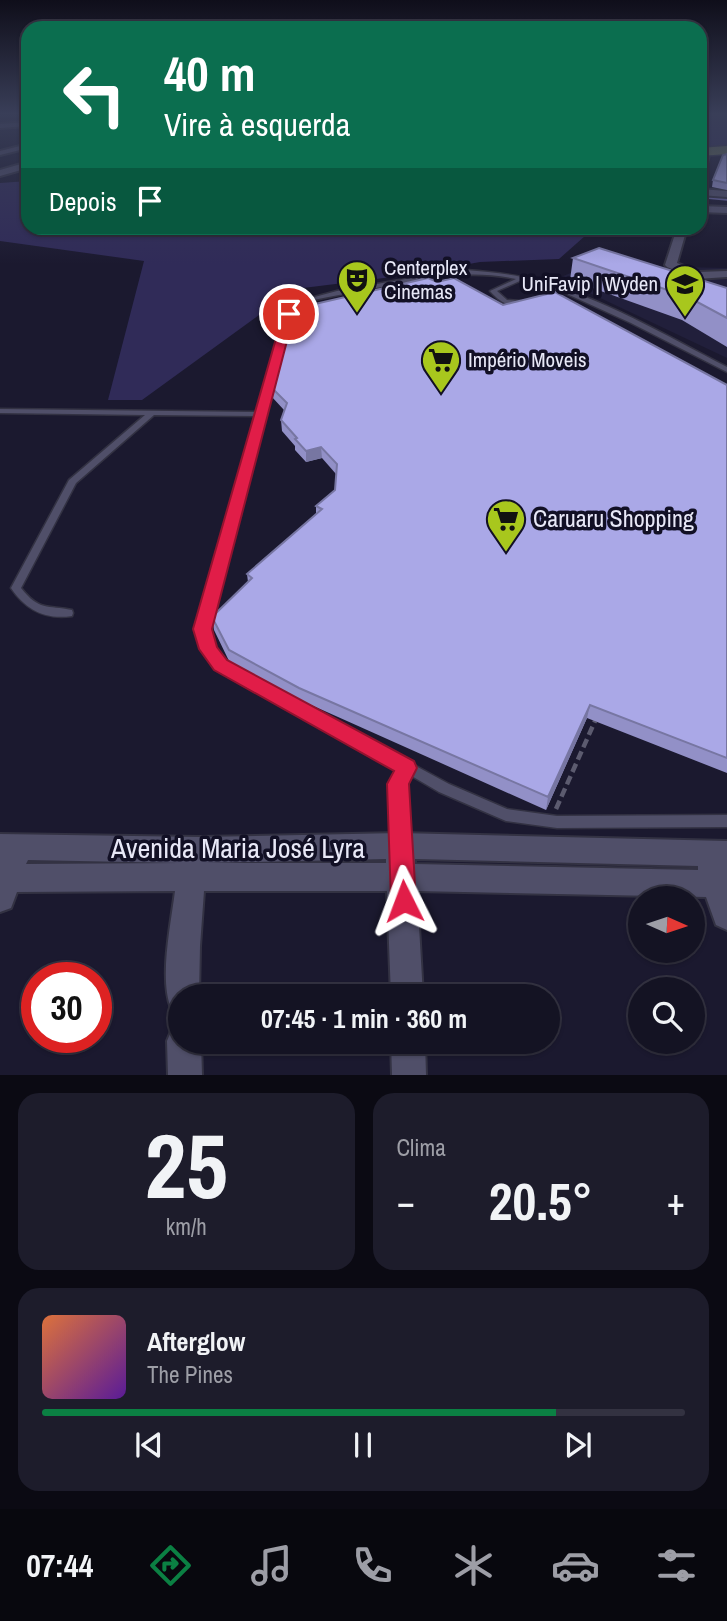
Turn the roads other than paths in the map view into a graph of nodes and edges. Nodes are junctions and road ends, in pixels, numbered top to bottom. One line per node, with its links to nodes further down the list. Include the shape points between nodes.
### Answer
1 (21, 167): 2 (street)
2 (0, 173)
3 (707, 193): 4 (street)
4 (727, 194)
5 (707, 209): 6 (street)
6 (727, 210)
7 (680, 235): 8 (street, via 671,265 696,276)
8 (727, 274)
9 (523, 279): 10 (lane); 12 (lane, via 496,288 493,294 510,304); 16 (lane, via 451,273 294,304)
10 (561, 291): 11 (lane); 13 (lane)
11 (550, 295)
12 (529, 301)
13 (727, 370)
14 (0, 411): 15 (lane)
15 (152, 413): 16 (lane); 17 (lane, via 72,482 16,588 27,605)
16 (261, 414): 18 (lane, via 202,629 208,649 220,665)
17 (68, 613)
18 (407, 768): 19 (lane, via 506,815 550,821); 20 (lane, via 398,784)
19 (727, 821)
20 (400, 846): 22 (street, Avenida Maria José Lyra); 23 (street, Avenida Maria José Lyra); 24 (street)
21 (9, 847): 23 (street, Avenida Maria José Lyra); 26 (street)
22 (718, 853): 25 (street)
23 (192, 864): 24 (street, Avenida Maria José Lyra); 26 (street, Avenida Maria José Lyra); 28 (street)
24 (403, 877): 25 (street, Avenida Maria José Lyra); 29 (street)
25 (721, 883): 27 (street)
26 (3, 884)
27 (727, 915)
28 (183, 984)
29 (407, 984)
30 (184, 1054): 32 (street)
31 (408, 1054): 33 (street)
32 (185, 1075)
33 (409, 1075)

